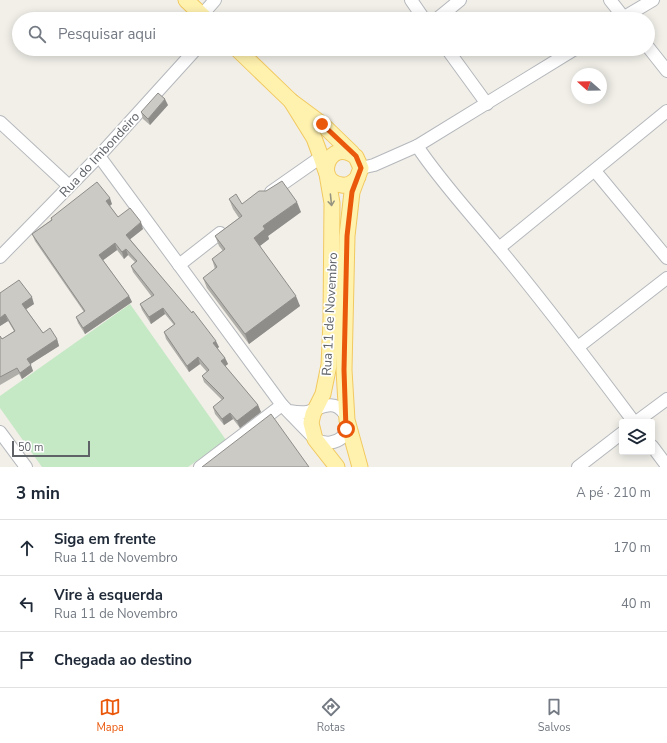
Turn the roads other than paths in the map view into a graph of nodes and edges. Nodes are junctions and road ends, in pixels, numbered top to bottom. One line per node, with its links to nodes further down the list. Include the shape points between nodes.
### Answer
1 (186, 0): 7 (main road)
2 (215, 0): 8 (street)
3 (411, 0): 9 (street)
4 (460, 0): 10 (street)
5 (610, 0): 11 (street)
6 (653, 0): 12 (street)
7 (199, 12)
8 (207, 12)
9 (419, 12)
10 (445, 12)
11 (619, 12)
12 (633, 12)
13 (190, 56): 25 (street, Rua do Imbondeiro)
14 (244, 56): 19 (main road, Rua 11 de Novembro)
15 (451, 56): 20 (street)
16 (564, 56): 20 (street)
17 (655, 56): 18 (street)
18 (667, 71)
19 (291, 101): 24 (main road, Rua 11 de Novembro, via 322,124); 26 (main road, Rua 11 de Novembro, via 314,138)
20 (487, 104): 23 (street)
21 (667, 111): 27 (street)
22 (0, 122): 30 (street)
23 (417, 146): 28 (street); 33 (street, via 450,191)
24 (352, 153): 28 (main road, Rua 11 de Novembro, via 356,156); 29 (main road, Rua 11 de Novembro, via 335,153 327,162)
25 (99, 156): 30 (street, Rua do Imbondeiro); 36 (street)
26 (322, 157): 29 (main road, Rua 11 de Novembro); 31 (street)
27 (595, 171): 33 (street); 35 (street)
28 (359, 172): 29 (main road, via 354,182 344,185 334,182); 44 (main road, Rua 11 de Novembro, via 351,201 347,236 344,355)
29 (327, 174): 40 (main road, Rua 11 de Novembro, one-way to 40, via 332,203 330,336 326,380)
30 (69, 186): 34 (street, Rua do Imbondeiro)
31 (266, 195)
32 (220, 233): 36 (street)
33 (499, 248): 38 (street)
34 (0, 257)
35 (667, 258)
36 (179, 265): 41 (street)
37 (667, 278): 38 (street)
38 (578, 347): 42 (street)
39 (667, 399): 43 (street)
40 (318, 407): 41 (street, via 305,412); 44 (street, via 336,407 344,413); 47 (main road, Rua 11 de Novembro, via 311,423)
41 (285, 408): 47 (street); 51 (street)
42 (633, 419)
43 (639, 419)
44 (346, 420): 47 (street, via 344,434 336,442 327,444); 53 (main road, Rua 11 de Novembro)
45 (0, 433): 50 (street)
46 (619, 435): 54 (street)
47 (315, 439): 52 (main road, Rua 11 de Novembro)
48 (655, 450): 49 (street)
49 (667, 466)
50 (26, 467)
51 (200, 467)
52 (336, 467)
53 (360, 467)
54 (578, 467)

